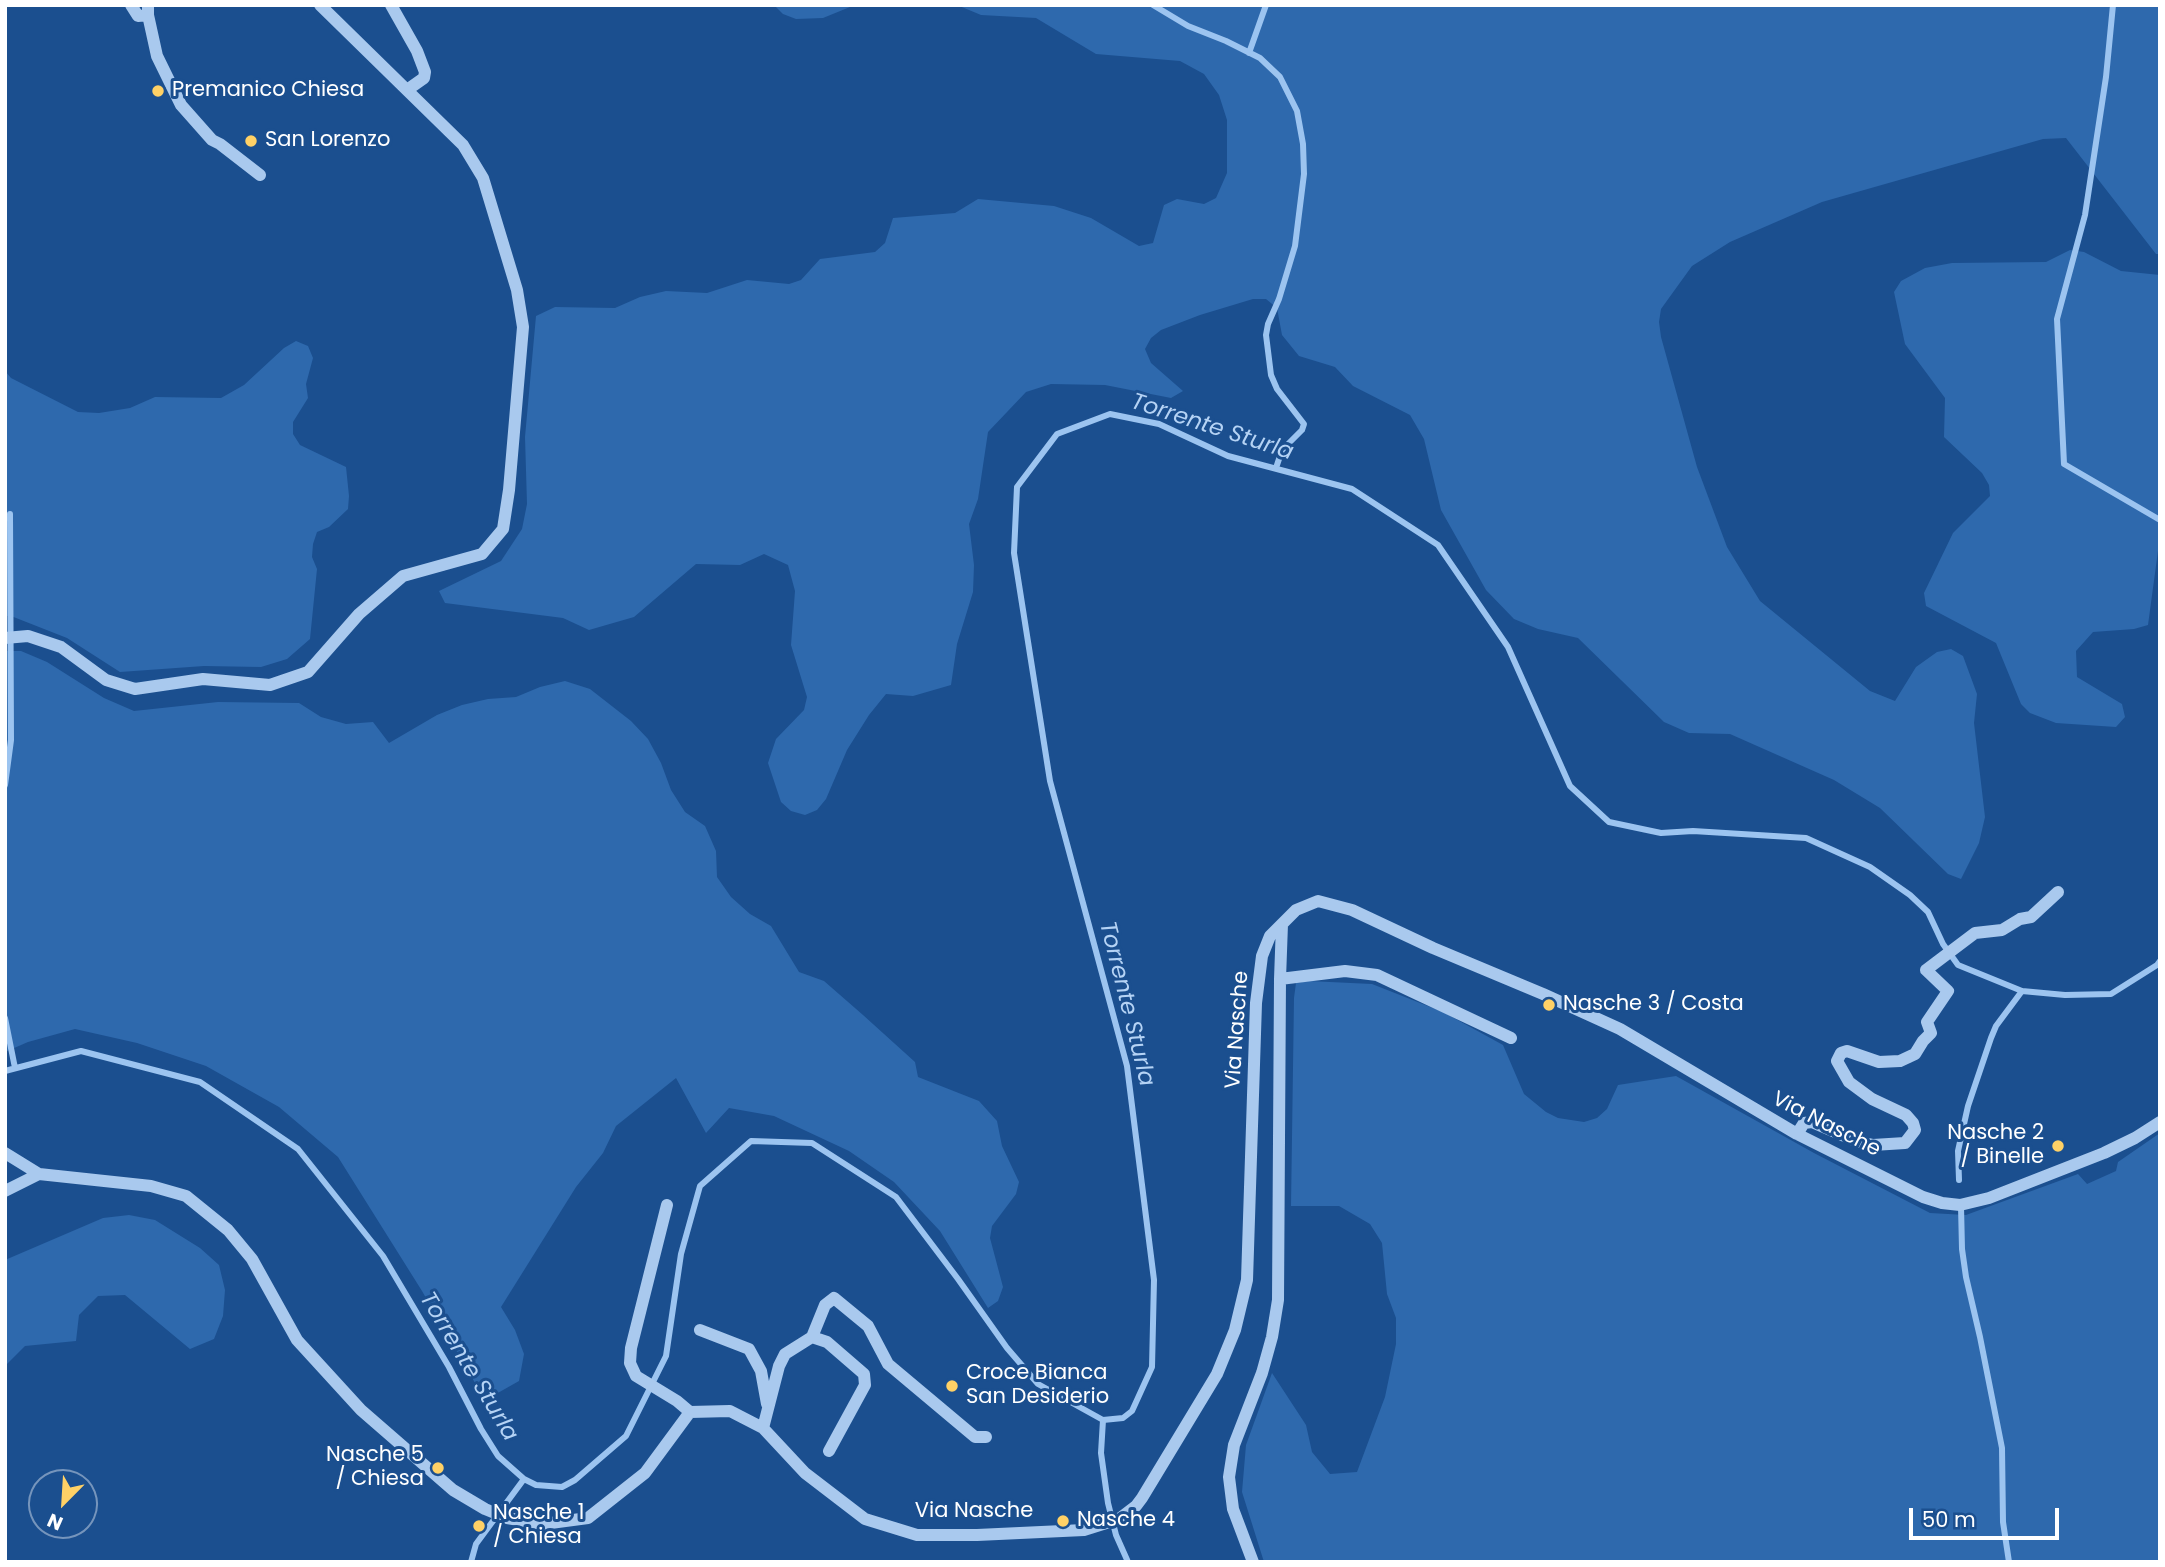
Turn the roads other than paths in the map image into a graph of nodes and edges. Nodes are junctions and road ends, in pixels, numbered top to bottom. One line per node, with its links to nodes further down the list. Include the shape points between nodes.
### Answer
1 (131, 5): 4 (street, via 138,16)
2 (320, 5): 5 (street)
3 (391, 5): 5 (street, via 425,72 424,78)
4 (148, 10): 6 (street, via 157,56 181,105 212,140)
5 (407, 90): 7 (street, via 463,145 483,178 517,290 523,327 503,529 482,554 403,576 359,614 309,673 270,684 203,679 135,689 106,680 61,647 28,636)
6 (260, 175)
7 (5, 638)
8 (2058, 892): 13 (street, via 2031,917 2002,930 1975,933 1926,970 1948,991 1927,1022 1931,1033 1914,1054 1879,1062 1841,1053 1837,1061 1849,1082 1913,1123 1915,1130 1905,1143 1856,1141 1812,1122 1804,1123)
9 (1282, 924): 10 (street); 13 (street, Via Nasche, via 1296,910 1318,901 1352,909 1620,1030); 22 (street, Via Nasche, via 1270,936 1262,956 1256,1003 1247,1280 1242,1306 1217,1374 1130,1511 1096,1527 917,1535 865,1519 805,1473)
10 (1279, 979): 11 (street, via 1345,971 1377,975); 25 (street, via 1278,1300 1272,1338 1234,1446 1229,1477 1233,1509)
11 (1511, 1038)
12 (2160, 1122): 13 (street, Via Nasche, via 2104,1153 1960,1205 1923,1197)
13 (1797, 1134)
14 (5, 1153): 15 (street)
15 (39, 1174): 16 (street); 21 (street, via 151,1186 186,1196 228,1230 252,1259 297,1340 352,1400 453,1490 507,1518 543,1524 588,1518 645,1473)
16 (5, 1192)
17 (667, 1205): 21 (street, via 630,1363 636,1376)
18 (700, 1330): 20 (street, via 749,1349 761,1371)
19 (812, 1337): 20 (street, via 785,1354); 23 (street, via 825,1305 834,1298 868,1326 888,1364 975,1437); 24 (street, via 827,1342 864,1374 864,1385)
20 (767, 1408): 22 (street)
21 (690, 1412): 22 (street, Via Nasche, via 730,1411)
22 (763, 1428)
23 (986, 1437)
24 (828, 1451)
25 (1253, 1562)

